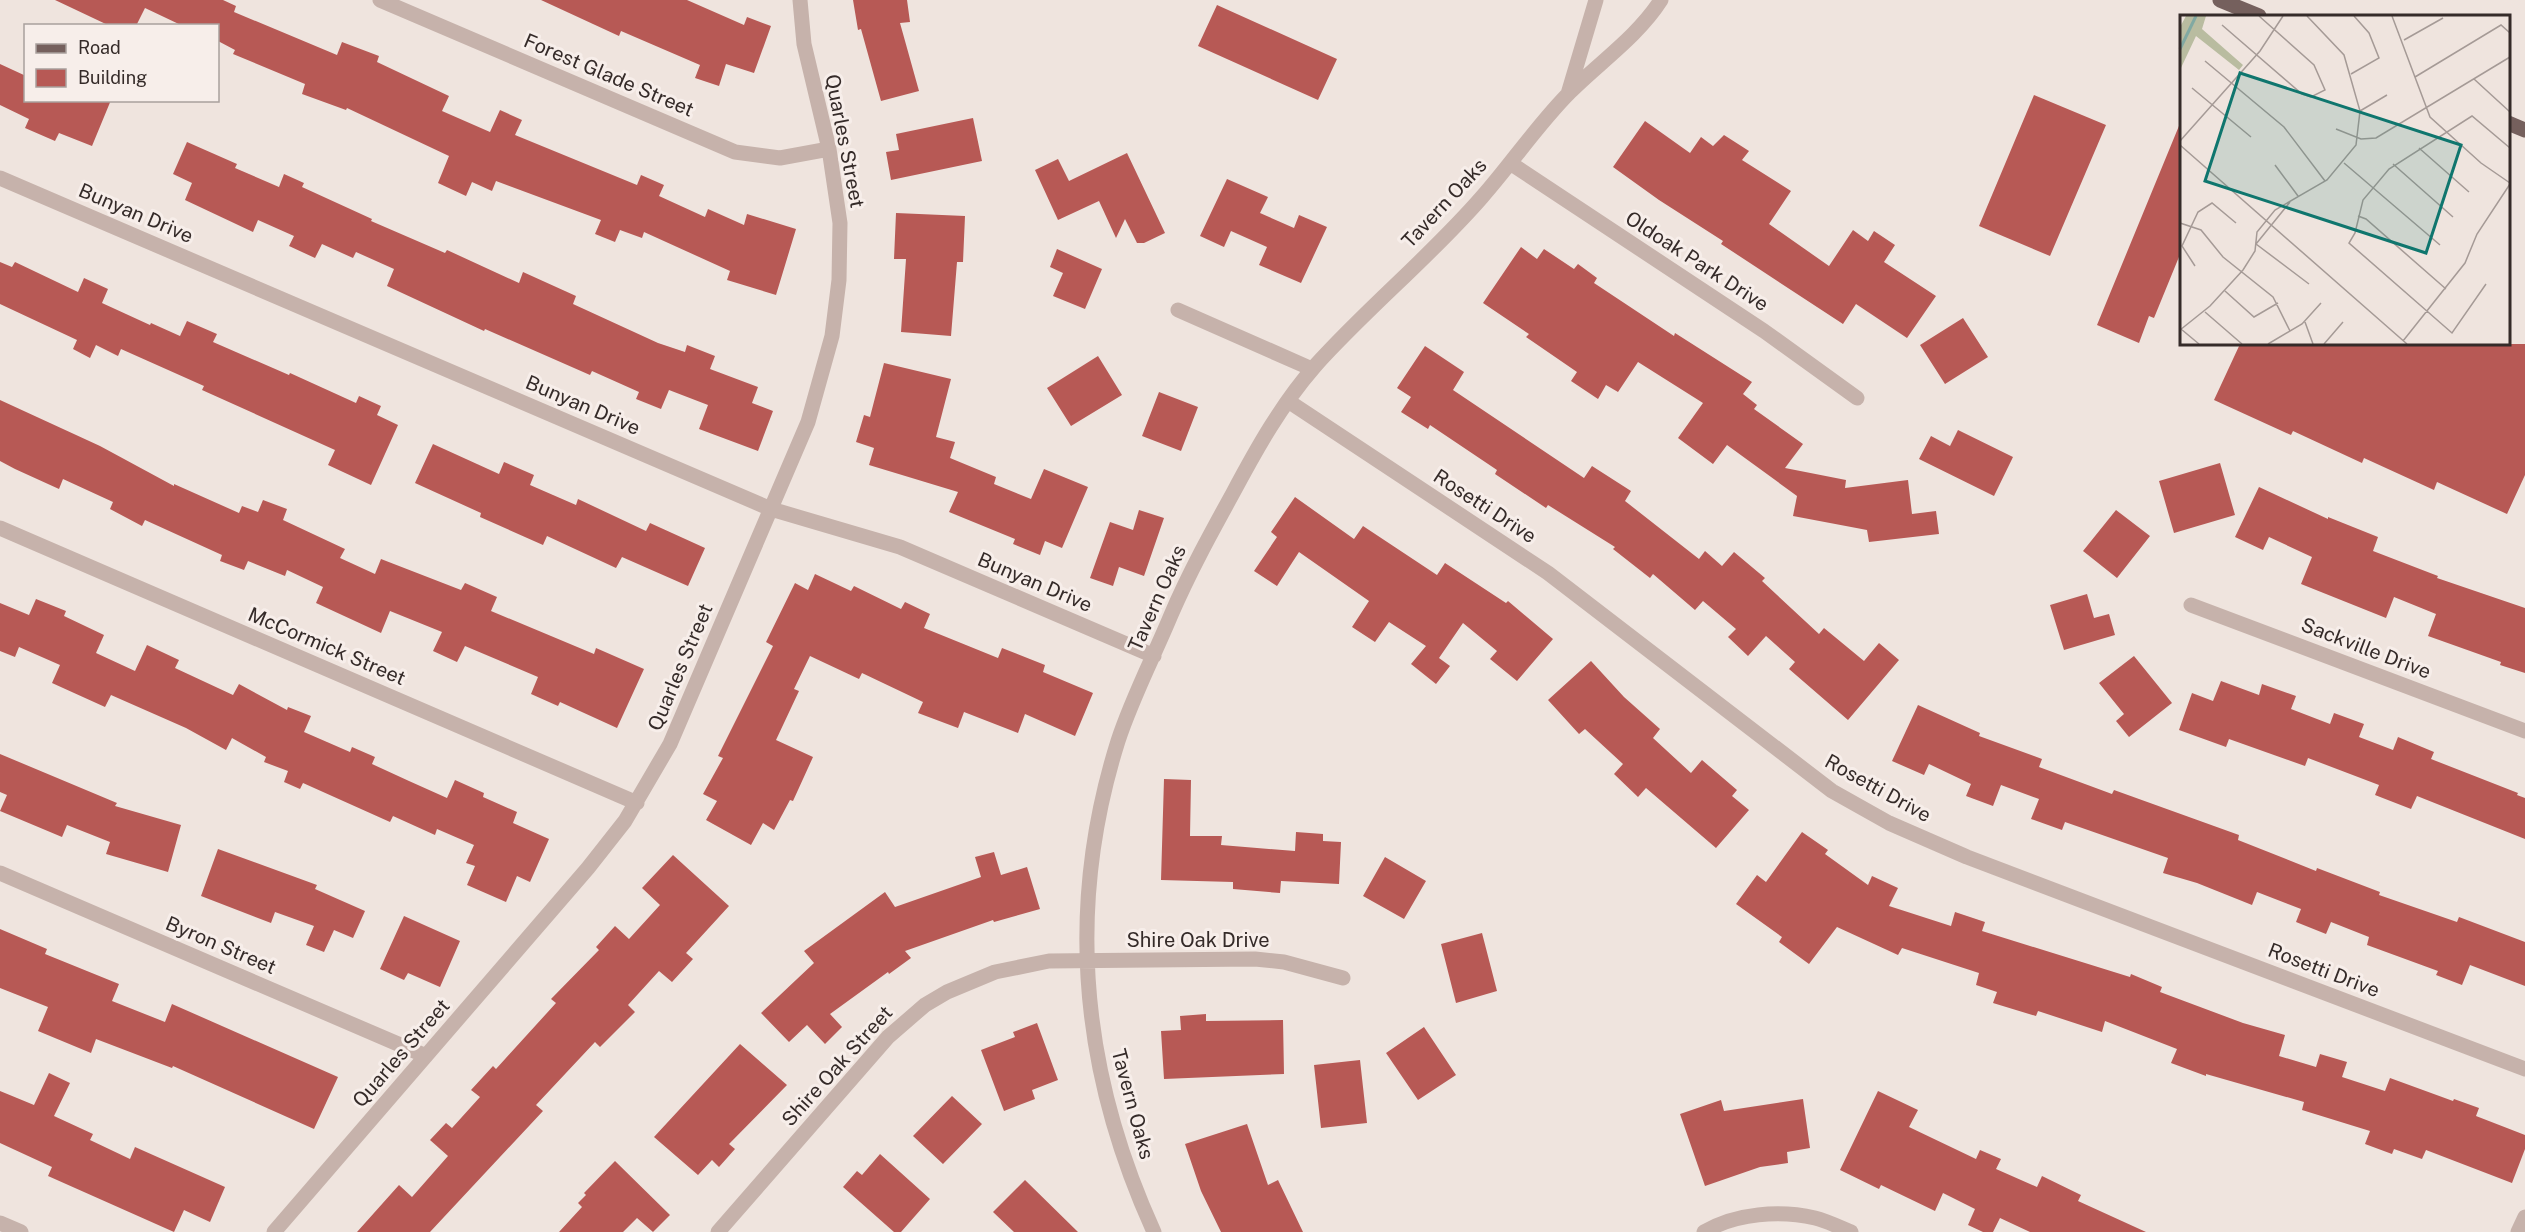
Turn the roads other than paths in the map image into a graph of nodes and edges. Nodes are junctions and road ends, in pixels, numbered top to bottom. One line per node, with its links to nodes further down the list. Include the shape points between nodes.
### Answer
1 (380, 0): 10 (street, Forest Glade Street, via 735,152 780,158)
2 (800, 0): 10 (street, Quarles Street, via 804,44)
3 (1596, 0): 7 (street, Tavern Oaks)
4 (1661, 0): 7 (street, Tavern Oaks, via 1651,16)
5 (2220, 0): 6 (main road)
6 (2257, 15)
7 (1568, 94): 11 (street, Tavern Oaks)
8 (2510, 124): 9 (main road)
9 (2525, 130)
10 (829, 149): 17 (street, Quarles Street, via 840,223 839,280 832,336 808,422)
11 (1510, 162): 14 (street, Tavern Oaks, via 1482,198); 15 (street, Oldoak Park Drive, via 1764,331)
12 (0, 178): 17 (street, Bunyan Drive)
13 (1178, 310): 14 (street)
14 (1312, 369): 16 (street, Tavern Oaks)
15 (1857, 398)
16 (1288, 401): 20 (street, Tavern Oaks, via 1272,422 1190,570); 27 (street, Rosetti Drive, via 1548,573 1832,790 1889,823 1967,857)
17 (771, 509): 20 (street, Bunyan Drive, via 900,547); 22 (street, Quarles Street, via 670,744)
18 (0, 528): 22 (street, McCormick Street)
19 (2191, 605): 21 (street, Sackville Drive)
20 (1154, 656): 24 (street, Tavern Oaks, via 1119,738 1098,816 1088,881)
21 (2525, 731)
22 (637, 803): 26 (street, Quarles Street, via 588,868)
23 (0, 873): 26 (street, Byron Street)
24 (1086, 960): 25 (street, Shire Oak Drive, via 1255,959 1284,962); 32 (street, Shire Oak Street, via 1049,961 995,972 925,1005 888,1037); 33 (street, Tavern Oaks, via 1102,1088 1138,1198)
25 (1344, 978)
26 (426, 1056): 31 (street, Quarles Street)
27 (2525, 1069)
28 (2525, 1217): 36 (street)
29 (0, 1223): 30 (street)
30 (21, 1232)
31 (274, 1232)
32 (718, 1232)
33 (1154, 1232)
34 (1704, 1232): 35 (street, via 1746,1217 1781,1214 1816,1218)
35 (1851, 1232)
36 (2518, 1232)

